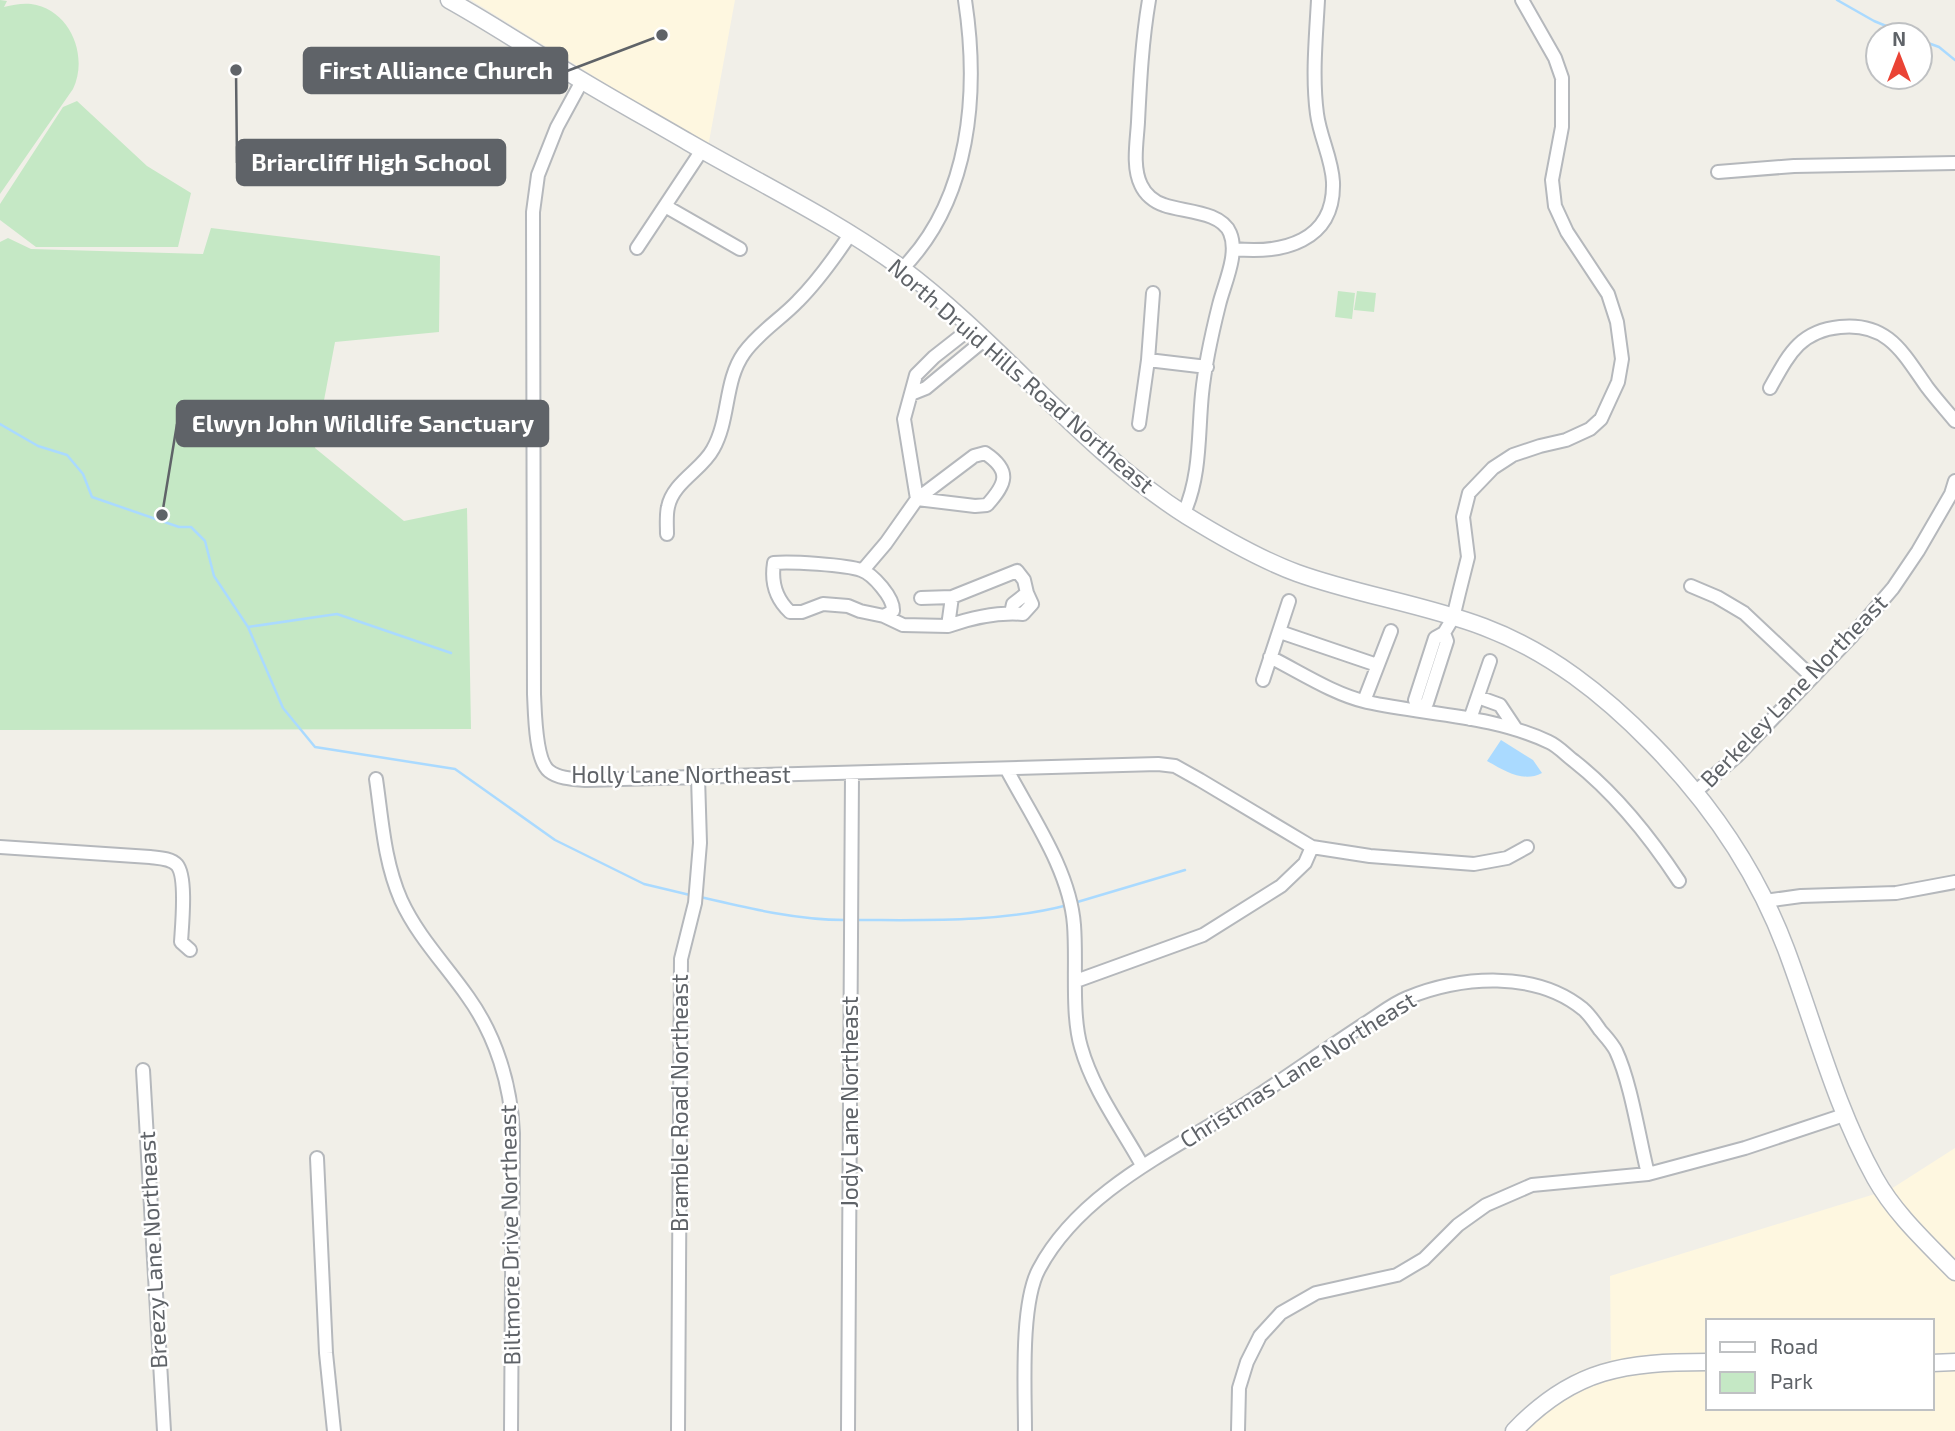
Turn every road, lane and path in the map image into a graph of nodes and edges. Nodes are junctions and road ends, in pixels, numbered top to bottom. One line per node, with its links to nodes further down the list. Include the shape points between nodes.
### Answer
1 (965, 0): 15 (street, via 971,92 960,166 922,249)
2 (1149, 0): 14 (street, via 1136,160 1140,183 1147,195 1162,205 1217,220 1229,230)
3 (1318, 0): 14 (street, via 1315,95 1332,176 1330,207 1321,227 1305,241 1255,251)
4 (1522, 0): 35 (street, via 1562,78 1562,127 1552,180 1555,206 1608,294 1622,359 1618,382 1601,419 1566,440 1513,455 1469,493 1463,517 1468,557)
5 (458, 2): 6 (main road, North Druid Hills Road Northeast)
6 (582, 81): 7 (main road, North Druid Hills Road Northeast); 51 (street, Holly Lane Northeast, via 556,127 538,175 533,212 534,694 539,749 548,771 568,779)
7 (702, 150): 10 (street); 11 (main road, North Druid Hills Road Northeast)
8 (1955, 163): 9 (street)
9 (1718, 172)
10 (665, 206): 12 (street); 13 (street)
11 (850, 233): 15 (main road, North Druid Hills Road Northeast); 28 (street, via 798,301 744,353 712,452 671,495)
12 (637, 248)
13 (740, 249)
14 (1234, 249): 20 (street)
15 (902, 269): 17 (main road, North Druid Hills Road Northeast)
16 (1153, 293): 19 (street)
17 (971, 328): 18 (main road, North Druid Hills Road Northeast); 22 (street, via 916,375)
18 (984, 340): 22 (street, via 926,388); 27 (main road, North Druid Hills Road Northeast, via 1110,458)
19 (1148, 360): 20 (street); 24 (street)
20 (1207, 367): 27 (street, via 1197,468)
21 (1770, 388): 23 (street, via 1796,345 1814,333 1854,325 1875,329 1907,357)
22 (911, 394): 26 (street, via 904,419)
23 (1955, 421)
24 (1139, 424)
25 (1955, 481): 42 (street, Berkeley Lane Northeast, via 1893,588)
26 (918, 499): 26 (street, via 987,505 1002,489 1002,467 985,453 974,456); 29 (street)
27 (1184, 513): 35 (main road, North Druid Hills Road Northeast, via 1278,566)
28 (667, 534)
29 (863, 570): 34 (street, via 890,596 893,611); 34 (street, via 788,561 774,563 773,581 782,605 790,612 822,604)
30 (1691, 586): 42 (street, via 1744,613)
31 (952, 597): 32 (street); 36 (street); 36 (street, via 1017,571 1032,604 1023,614 966,619)
32 (922, 598)
33 (1289, 601): 38 (street)
34 (884, 616): 36 (street, via 902,625)
35 (1454, 618): 46 (street, via 1435,638 1431,670 1415,700); 53 (main road, North Druid Hills Road Northeast, via 1520,643 1579,678 1654,746)
36 (948, 626)
37 (1391, 631): 41 (street)
38 (1280, 632): 39 (street); 41 (street)
39 (1270, 657): 43 (street); 45 (street)
40 (1490, 661): 44 (street)
41 (1377, 665): 45 (street)
42 (1812, 677): 53 (street, Berkeley Lane Northeast, via 1737,756)
43 (1263, 680)
44 (1478, 697): 47 (street); 48 (street, via 1500,705)
45 (1364, 701): 46 (street)
46 (1420, 709): 47 (street)
47 (1470, 719): 48 (street)
48 (1516, 729): 57 (street, via 1552,743 1598,780)
49 (1007, 770): 50 (street, Holly Lane Northeast); 55 (street, Holly Lane Northeast, via 1175,766); 61 (street, via 1071,901)
50 (852, 774): 51 (street, Holly Lane Northeast); 73 (street, Jody Lane Northeast)
51 (698, 777): 72 (street, Bramble Road Northeast, via 700,843 695,896 681,959)
52 (376, 779): 71 (street, Biltmore Drive Northeast, via 384,844 400,899 422,938 481,1017 508,1091 513,1133)
53 (1695, 792): 59 (main road, North Druid Hills Road Northeast, via 1721,826)
54 (0, 847): 60 (street, via 168,860 177,865 182,878 181,942)
55 (1312, 847): 56 (street, via 1474,864 1507,859); 61 (street, via 1305,863 1280,886 1203,934)
56 (1527, 847)
57 (1679, 881)
58 (1955, 882): 59 (street, via 1896,893)
59 (1765, 901): 63 (main road, North Druid Hills Road Northeast, via 1785,944)
60 (190, 950)
61 (1076, 981): 65 (street, via 1080,1045 1093,1080)
62 (143, 1070): 69 (street, Breezy Lane Northeast)
63 (1844, 1115): 66 (street); 67 (main road, North Druid Hills Road Northeast, via 1882,1189)
64 (317, 1157): 70 (street)
65 (1142, 1165): 66 (street, Christmas Lane Northeast, via 1213,1125 1405,999 1446,986 1484,981 1532,984 1586,1011 1615,1049); 74 (street, Christmas Lane Northeast, via 1060,1234 1037,1272 1027,1318)
66 (1648, 1174): 75 (street, via 1532,1185 1486,1205 1424,1259 1397,1275 1316,1293 1281,1313 1247,1362 1239,1388)
67 (1955, 1272)
68 (1706, 1362): 76 (main road, via 1659,1362 1601,1372 1552,1397)
69 (164, 1431)
70 (334, 1431)
71 (511, 1431)
72 (678, 1431)
73 (848, 1431)
74 (1025, 1431)
75 (1238, 1431)
76 (1514, 1431)

